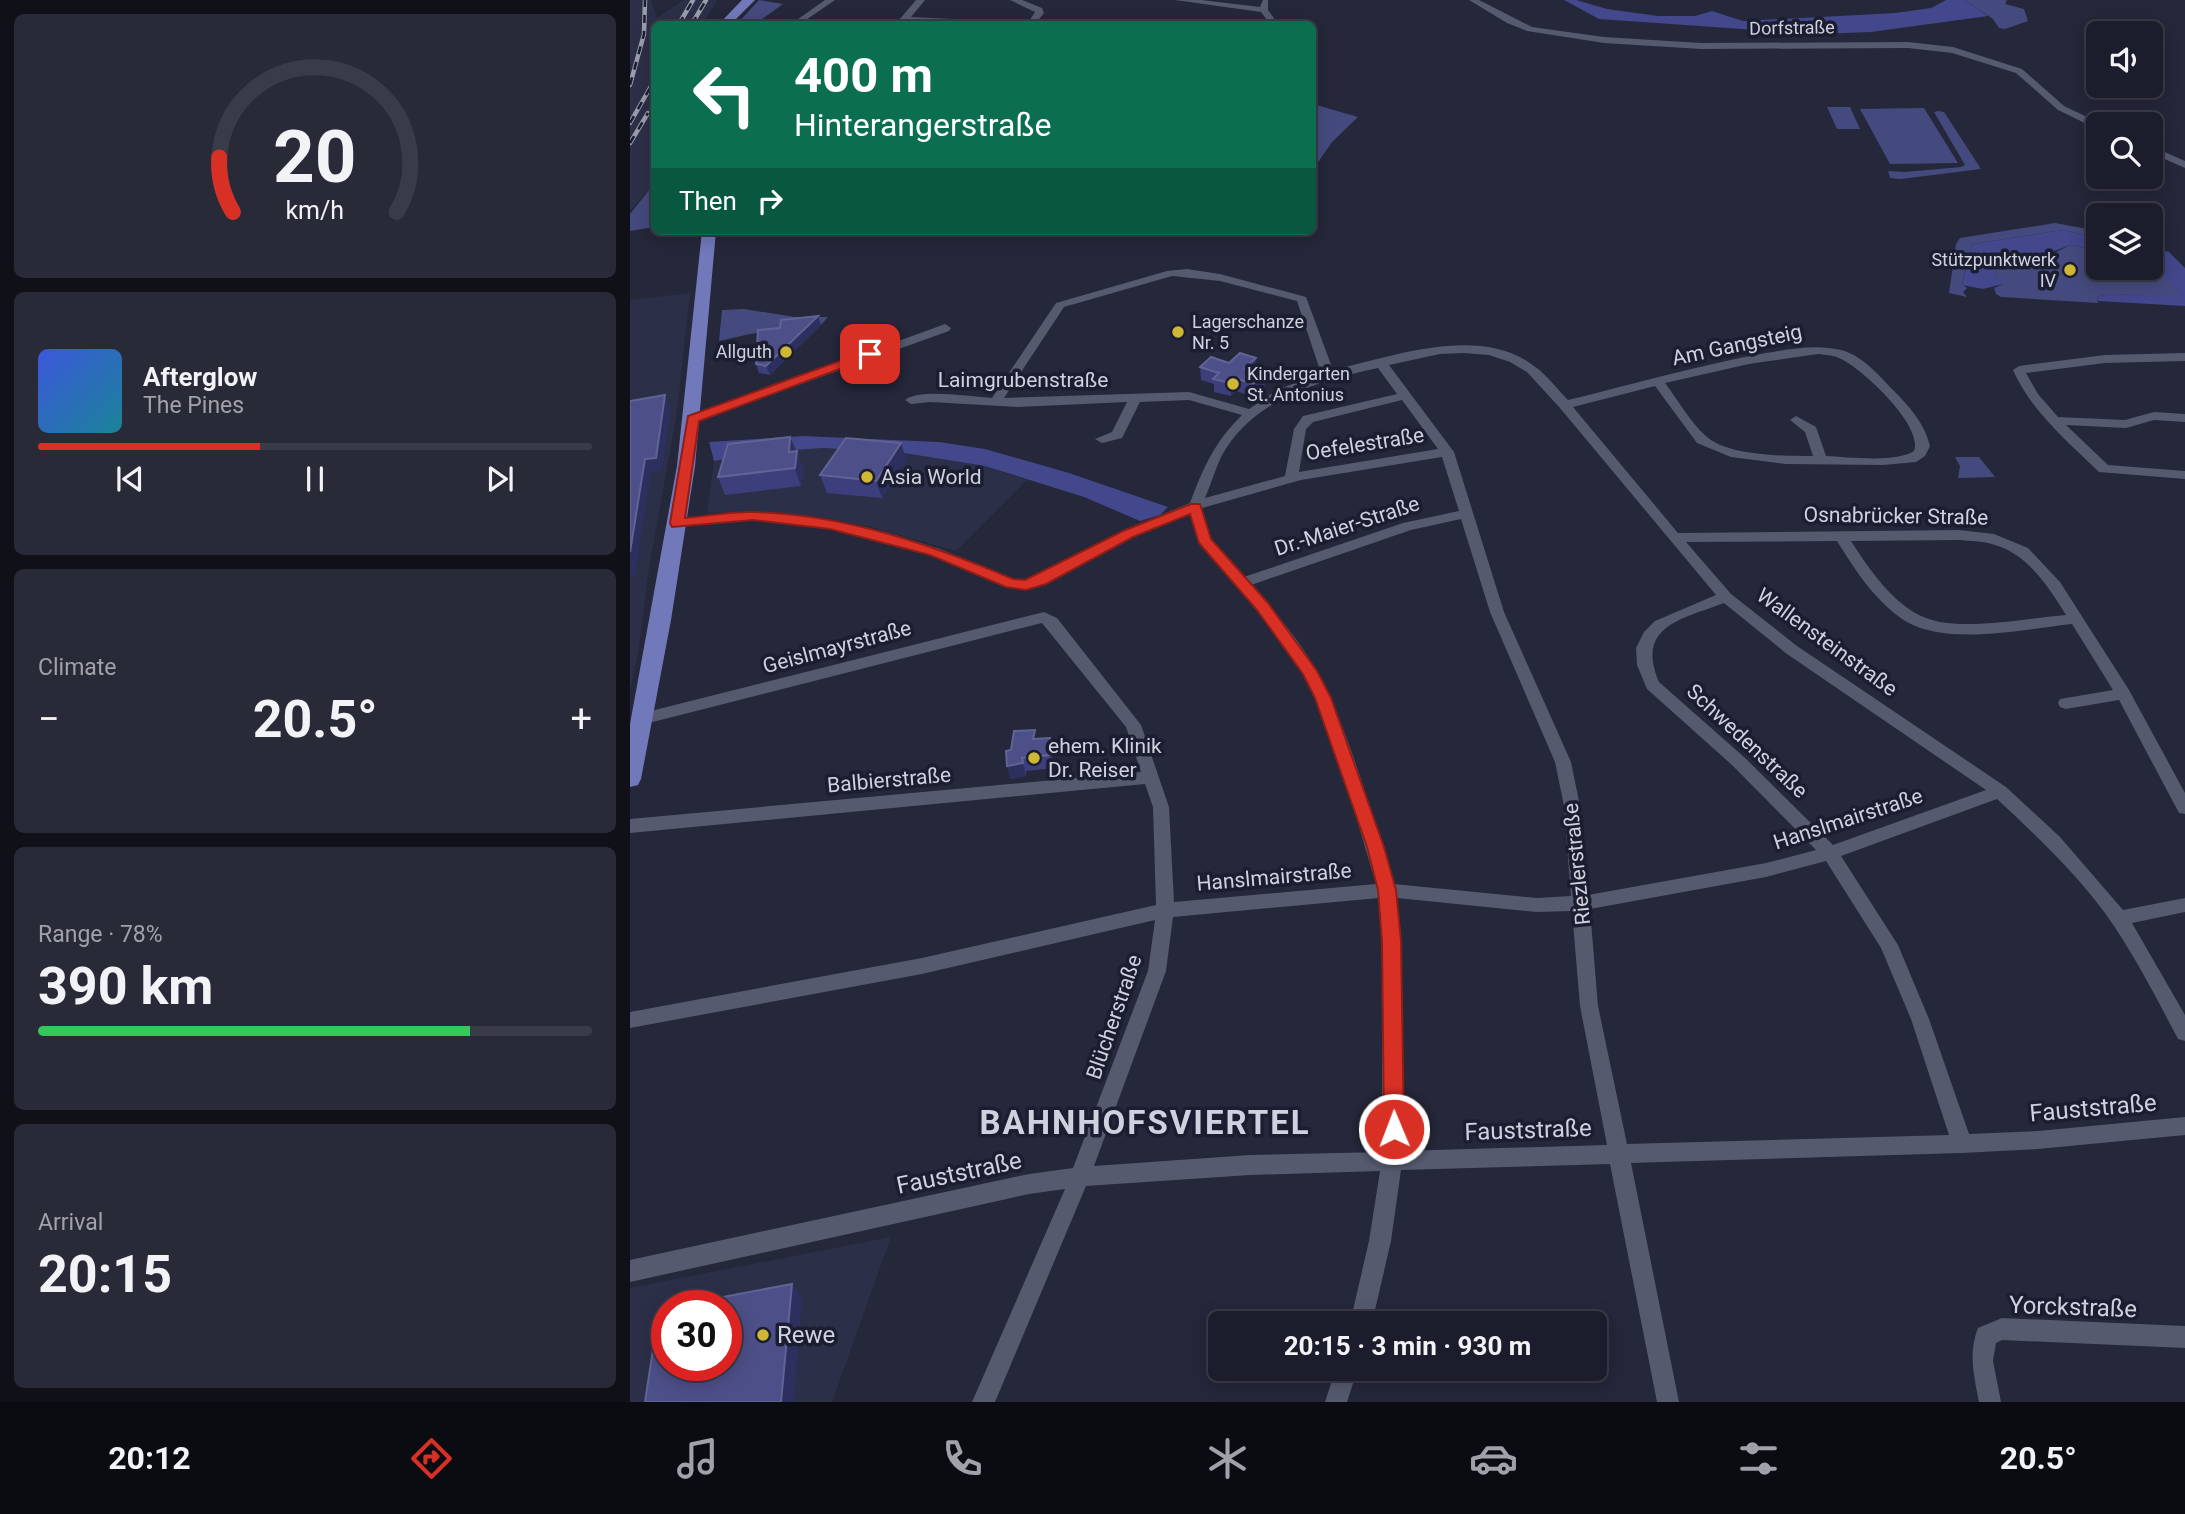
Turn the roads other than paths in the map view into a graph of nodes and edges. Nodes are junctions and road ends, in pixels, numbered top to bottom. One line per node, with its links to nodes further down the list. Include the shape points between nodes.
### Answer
1 (748, 0): 8 (main road)
2 (831, 0): 9 (street)
3 (921, 0): 10 (street)
4 (1014, 0): 11 (street, via 1038,10)
5 (1179, 0): 7 (street)
6 (1473, 0): 13 (street, Dorfstraße, via 1522,26 1592,39 1701,46 1908,45 1953,50 2019,71 2061,108)
7 (1265, 5): 12 (street)
8 (728, 21)
9 (800, 21)
10 (903, 21)
11 (1033, 21)
12 (1273, 21)
13 (2086, 120)
14 (2163, 154): 15 (street)
15 (2185, 164)
16 (709, 235): 28 (main road)
17 (945, 328): 28 (street)
18 (2185, 357): 31 (street, via 2105,359 2019,370)
19 (1380, 362): 20 (street, Wallensteinstraße); 22 (street, Riezlerstraße); 26 (street, Wallensteinstraße, via 1440,350 1490,351 1531,369)
20 (1328, 375): 25 (street, via 1302,299 1184,272 1171,273 1060,305); 27 (street, Wallensteinstraße, via 1281,393)
21 (1659, 383): 26 (street, Am Gangsteig); 34 (street, Am Gangsteig, via 1702,440 1731,453); 34 (street, Am Gangsteig, via 1766,357 1837,352 1870,373 1910,414 1923,446 1911,459)
22 (1404, 396): 33 (street, Riezlerstraße); 36 (street, Oefelestraße, via 1308,419 1300,429)
23 (1135, 399): 25 (street, Laimgrubenstraße); 27 (street, Laimgrubenstraße, via 1189,396); 32 (street, Laimgrubenstraße, via 1117,435)
24 (911, 400): 25 (street, Laimgrubenstraße)
25 (996, 401)
26 (1565, 405): 41 (street, Wallensteinstraße)
27 (1251, 413): 37 (street, Wallensteinstraße, via 1213,458)
28 (692, 418): 39 (main road)
29 (2185, 418): 31 (street, via 2154,416 2126,424)
30 (1796, 420): 34 (street, via 1811,430)
31 (2055, 421): 35 (street, via 2104,469)
32 (1102, 439)
33 (1447, 452): 36 (street, Oefelestraße, via 1359,463); 38 (street, Riezlerstraße)
34 (1821, 461)
35 (2185, 475)
36 (1291, 478): 37 (street, Oefelestraße)
37 (1195, 507): 39 (street, Oefelestraße, via 1128,534 1026,585 1011,584 935,551 830,524 753,516); 42 (street, via 1205,540)
38 (1466, 514): 42 (street, Dr.-Maier-Straße, via 1408,526); 56 (street, Riezlerstraße, via 1497,612 1563,762)
39 (677, 523): 48 (main road)
40 (1841, 535): 41 (street, Osnabrücker Straße); 45 (street, Osnabrücker Straße, via 1994,539 2022,551 2055,586); 45 (street, via 1877,585 1909,617 1924,624 1962,628)
41 (1674, 538): 43 (street, Wallensteinstraße)
42 (1241, 583): 55 (street, via 1290,642 1323,698)
43 (1726, 597): 51 (street, Wallensteinstraße, via 1792,650); 54 (street, Schwedenstraße, via 1659,624 1650,632 1642,656 1644,670 1653,685)
44 (1044, 617): 48 (street, Geislmayrstraße); 49 (street, Blücherstraße, via 1133,725)
45 (2076, 619): 46 (street, Osnabrücker Straße)
46 (2123, 694): 47 (street); 52 (street, Osnabrücker Straße)
47 (2066, 703)
48 (641, 719): 50 (main road)
49 (1152, 777): 53 (street, Balbierstraße); 58 (street, Blücherstraße, via 1161,807)
50 (630, 779)
51 (2000, 791): 54 (street, Hanslmairstraße); 59 (street, Wallensteinstraße, via 2054,842)
52 (2185, 808)
53 (630, 826)
54 (1830, 853): 56 (street, Hanslmairstraße, via 1766,870); 63 (street, Schwedenstraße, via 1889,945 1920,1019)
55 (1387, 890): 56 (street, Hanslmairstraße, via 1537,905); 58 (street, Hanslmairstraße); 65 (street)
56 (1582, 903): 64 (street, Riezlerstraße, via 1589,1006)
57 (2185, 905): 59 (street)
58 (1164, 910): 60 (street, Hanslmairstraße, via 922,966); 66 (street, Blücherstraße, via 1157,971)
59 (2119, 918): 61 (street, Wallensteinstraße)
60 (630, 1020)
61 (2185, 1032)
62 (2185, 1126): 63 (street, Fauststraße)
63 (1962, 1144): 64 (street, Fauststraße)
64 (1617, 1153): 65 (street, Fauststraße); 73 (street, Riezlerstraße)
65 (1392, 1161): 66 (street, Fauststraße); 68 (street)
66 (1080, 1177): 67 (street, Fauststraße, via 1029,1184); 71 (street, Blücherstraße)
67 (630, 1271)
68 (1364, 1311)
69 (2185, 1338): 74 (street, Yorckstraße, via 2002,1329 1986,1336 1982,1361)
70 (1343, 1381): 72 (street)
71 (983, 1402)
72 (1336, 1402)
73 (1668, 1402)
74 (1990, 1402)

